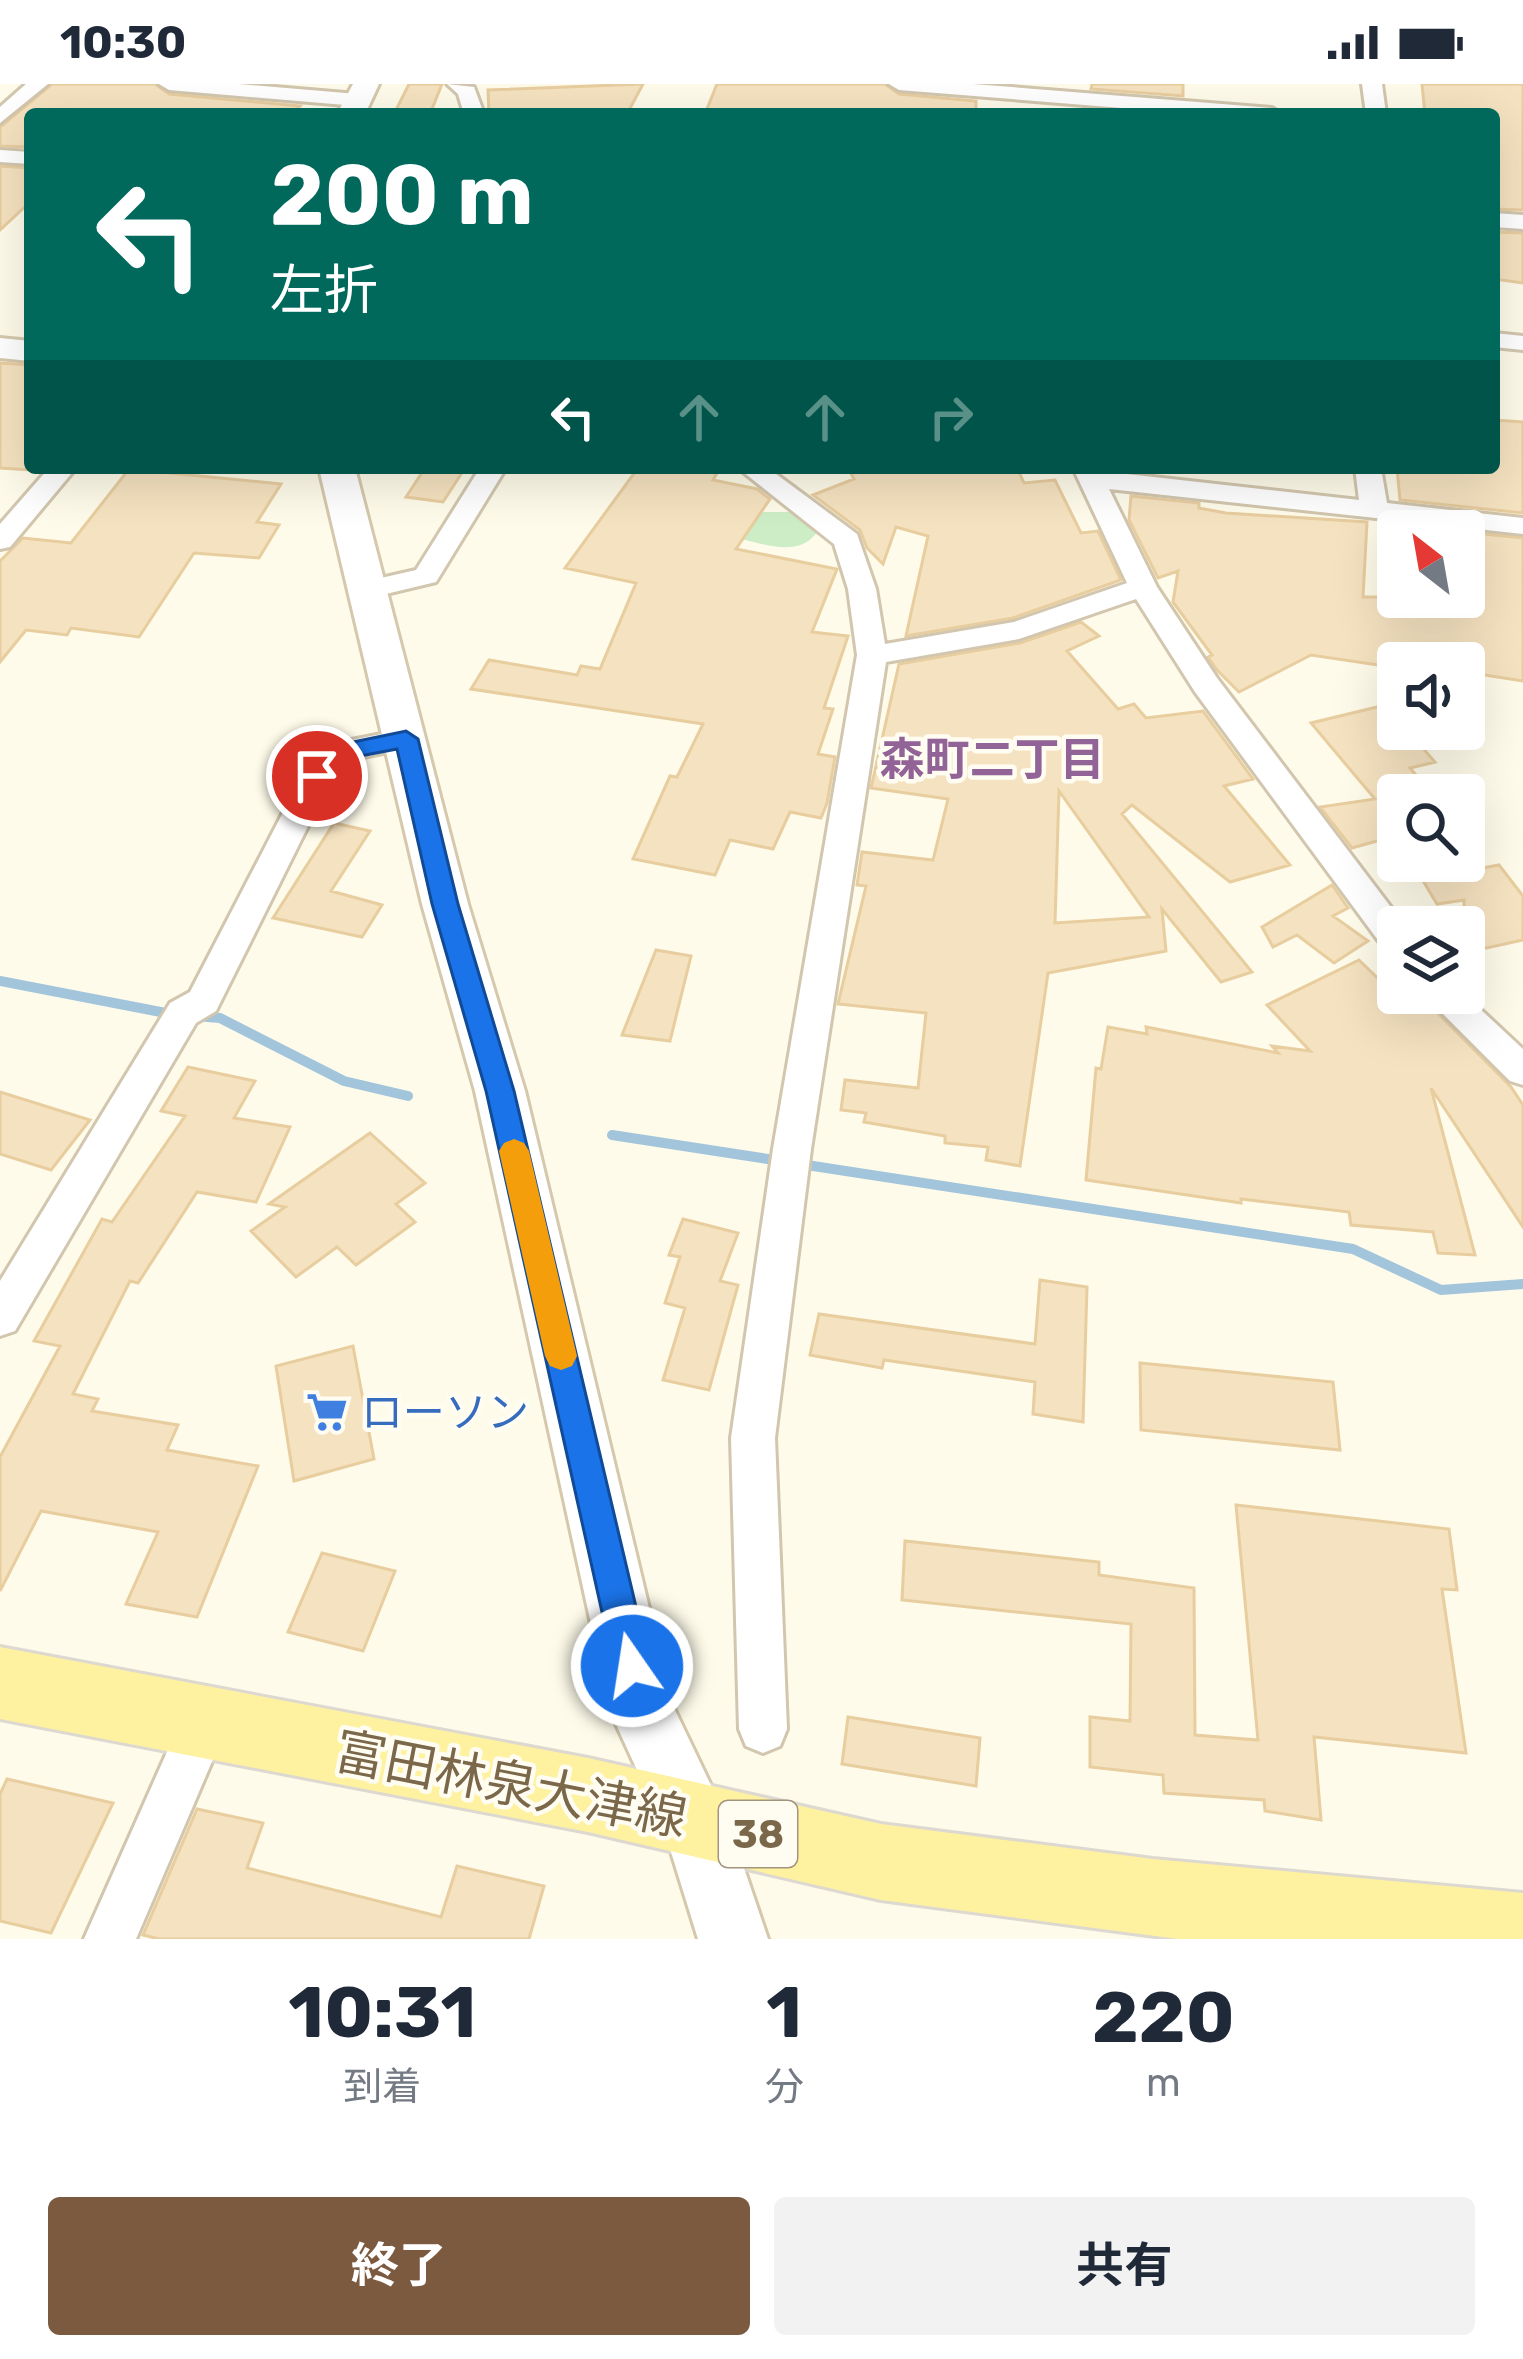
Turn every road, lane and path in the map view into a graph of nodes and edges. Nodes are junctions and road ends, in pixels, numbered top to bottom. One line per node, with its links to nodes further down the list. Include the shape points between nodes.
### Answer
1 (38, 84): 7 (street)
2 (169, 84): 5 (street)
3 (898, 84): 4 (street)
4 (1031, 98): 6 (street)
5 (358, 99)
6 (1182, 108)
7 (0, 116)
8 (58, 474): 16 (street)
9 (339, 474): 18 (street)
10 (489, 474): 18 (street, via 426,576)
11 (760, 474): 19 (street, via 847,540)
12 (1089, 474): 14 (street); 17 (street)
13 (1369, 474): 14 (street)
14 (1374, 508): 15 (street)
15 (1523, 526)
16 (0, 541)
17 (1143, 587): 19 (street, via 1018,630); 21 (street, via 1206,686)
18 (369, 589): 20 (street)
19 (872, 655): 27 (street, via 753,1438)
20 (406, 739): 24 (street, via 348,750 317,776 203,1001 179,1019); 28 (street, via 500,1091 642,1711)
21 (1377, 914)
22 (1462, 1014): 23 (street)
23 (1523, 1071)
24 (0, 1318)
25 (0, 1683): 26 (main road, 富田林泉大津線 / 38)
26 (204, 1724): 28 (main road, 富田林泉大津線 / 38); 30 (street)
27 (763, 1730)
28 (695, 1821): 29 (main road, 富田林泉大津線 / 38, via 881,1862); 31 (street)
29 (1523, 1932)
30 (110, 1939)
31 (733, 1939)

